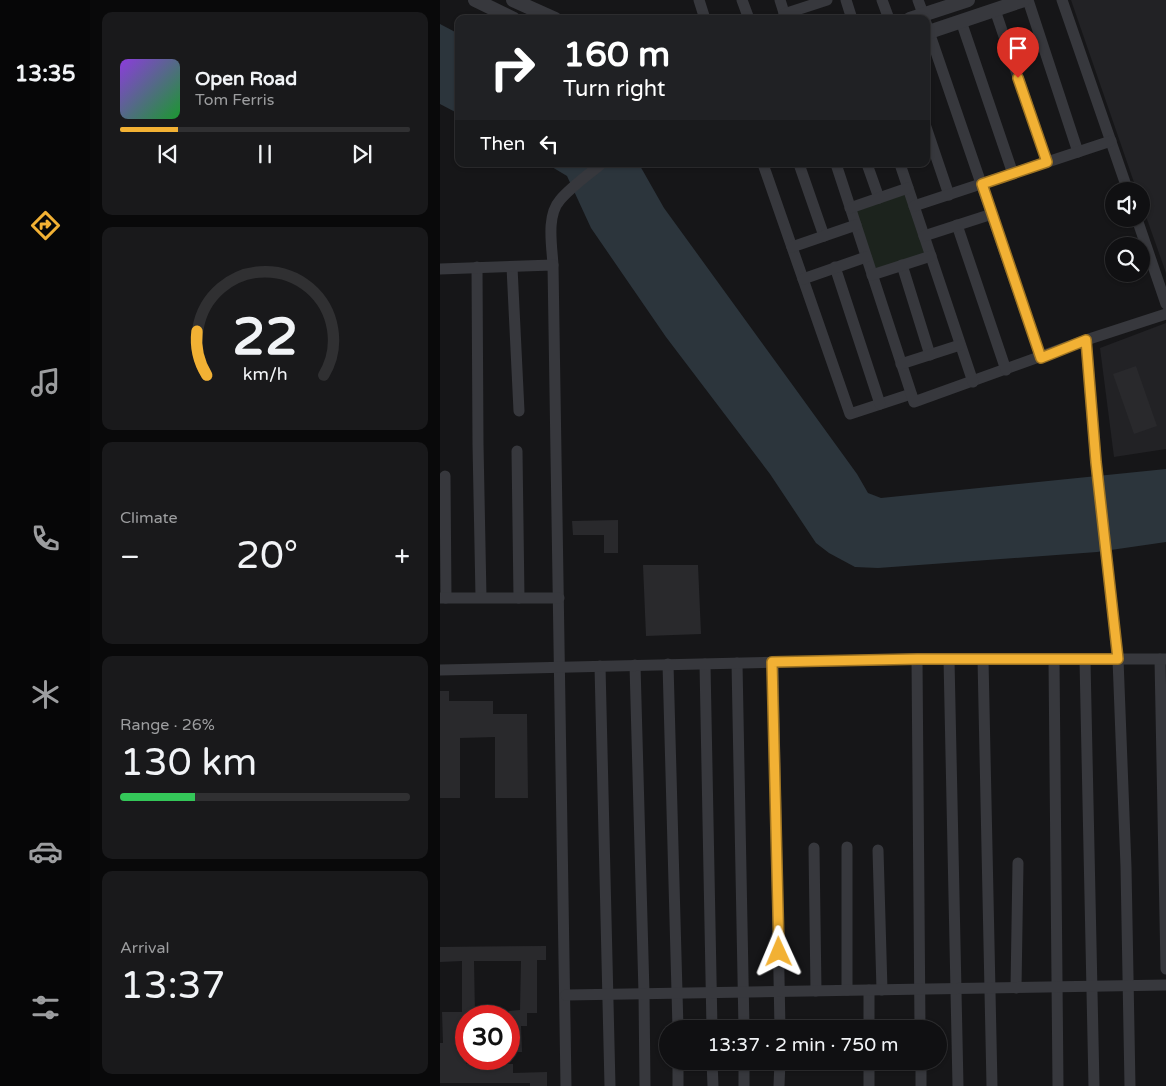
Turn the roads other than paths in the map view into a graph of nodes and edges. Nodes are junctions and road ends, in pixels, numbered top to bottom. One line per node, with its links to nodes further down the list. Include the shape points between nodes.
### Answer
1 (475, 0): 14 (street)
2 (513, 0): 15 (street)
3 (699, 0): 16 (street)
4 (742, 0): 17 (street)
5 (780, 0): 18 (street)
6 (846, 0): 20 (street)
7 (882, 0): 21 (street)
8 (918, 0): 22 (street)
9 (1026, 0): 13 (street); 29 (street)
10 (1062, 0): 28 (street)
11 (819, 1): 19 (street)
12 (959, 1): 23 (street)
13 (995, 10): 24 (street); 30 (street)
14 (506, 15)
15 (546, 15)
16 (704, 15)
17 (748, 15)
18 (785, 15)
19 (787, 15)
20 (851, 15)
21 (887, 15)
22 (921, 15)
23 (930, 19)
24 (961, 21): 25 (street); 37 (street)
25 (930, 23)
26 (930, 42): 39 (street)
27 (930, 140): 41 (street)
28 (1111, 141): 29 (street); 38 (street)
29 (1078, 152): 30 (street)
30 (1047, 162): 37 (street)
31 (598, 167): 54 (street, via 559,201 553,214)
32 (764, 167): 51 (street)
33 (800, 167): 49 (street)
34 (837, 167): 44 (street)
35 (868, 167): 42 (street)
36 (901, 167): 40 (street)
37 (1013, 174): 39 (street)
38 (1125, 182)
39 (982, 184): 41 (street); 45 (street)
40 (908, 188): 42 (street); 43 (street)
41 (948, 195): 43 (street)
42 (879, 198): 44 (street)
43 (914, 206): 50 (street)
44 (850, 208): 46 (street)
45 (992, 214): 47 (street); 67 (street)
46 (856, 224): 49 (street); 53 (street)
47 (957, 225): 50 (street); 69 (street)
48 (1140, 227): 62 (street)
49 (824, 236): 51 (street)
50 (924, 236): 52 (street)
51 (792, 247): 61 (street)
52 (931, 256): 55 (street); 65 (street)
53 (866, 257): 58 (street); 60 (street)
54 (553, 265): 57 (street); 79 (street)
55 (902, 265): 60 (street); 66 (street)
56 (477, 267): 57 (street); 59 (street); 76 (street)
57 (512, 267): 73 (street)
58 (835, 268): 61 (street); 72 (street)
59 (440, 269)
60 (872, 275): 68 (street)
61 (803, 279): 72 (street, via 850,414)
62 (1166, 304)
63 (1166, 314): 64 (street)
64 (1086, 340): 67 (street); 83 (street)
65 (960, 345): 66 (street); 70 (street)
66 (930, 355): 68 (street)
67 (1041, 358): 69 (street)
68 (901, 364): 71 (street)
69 (1006, 370): 70 (street)
70 (973, 382): 71 (street, via 914,402)
71 (911, 394): 72 (street)
72 (880, 404)
73 (519, 411)
74 (517, 452): 78 (street)
75 (445, 476): 77 (street)
76 (481, 597): 77 (street); 78 (street)
77 (443, 598)
78 (519, 598): 79 (street)
79 (559, 598): 93 (street)
80 (917, 659): 81 (street); 87 (street); 106 (street)
81 (949, 659): 82 (street); 107 (street)
82 (984, 659): 85 (street); 104 (street)
83 (1118, 659): 84 (street); 86 (street); 102 (street)
84 (1163, 659): 99 (street)
85 (1054, 660): 86 (street); 103 (street)
86 (1085, 660): 101 (street)
87 (772, 662): 88 (street); 111 (street)
88 (737, 663): 90 (street); 114 (street)
89 (668, 664): 90 (street); 91 (street); 116 (street)
90 (705, 664): 113 (street)
91 (635, 665): 92 (street); 115 (street)
92 (600, 666): 93 (street); 118 (street)
93 (559, 668): 94 (street); 117 (street)
94 (440, 670)
95 (847, 847): 108 (street)
96 (814, 848): 112 (street)
97 (878, 850): 110 (street)
98 (1018, 863): 105 (street)
99 (1166, 969)
100 (1166, 985): 102 (street)
101 (1092, 986): 102 (street); 103 (street); 143 (street)
102 (1129, 986): 144 (street)
103 (1058, 987): 105 (street); 142 (street)
104 (990, 988): 105 (street); 107 (street); 141 (street)
105 (1016, 988)
106 (920, 989): 107 (street); 110 (street); 124 (street)
107 (957, 989): 140 (street)
108 (847, 990): 109 (street); 112 (street)
109 (869, 990): 110 (street); 123 (street)
110 (882, 990)
111 (780, 991): 112 (street); 114 (street); 122 (street)
112 (816, 991)
113 (711, 992): 114 (street); 116 (street); 120 (street)
114 (743, 992): 121 (street)
115 (644, 993): 116 (street); 118 (street); 133 (street)
116 (678, 993): 119 (street)
117 (566, 994): 118 (street); 131 (street)
118 (609, 994): 132 (street)
119 (678, 1020)
120 (712, 1020)
121 (744, 1020)
122 (780, 1020)
123 (869, 1020)
124 (920, 1020)
125 (678, 1070): 134 (street)
126 (712, 1070): 135 (street)
127 (744, 1070): 136 (street)
128 (780, 1070): 137 (street)
129 (869, 1070): 138 (street)
130 (921, 1070): 139 (street)
131 (566, 1086)
132 (610, 1086)
133 (645, 1086)
134 (678, 1086)
135 (713, 1086)
136 (744, 1086)
137 (779, 1086)
138 (869, 1086)
139 (921, 1086)
140 (958, 1086)
141 (992, 1086)
142 (1058, 1086)
143 (1094, 1086)
144 (1130, 1086)

